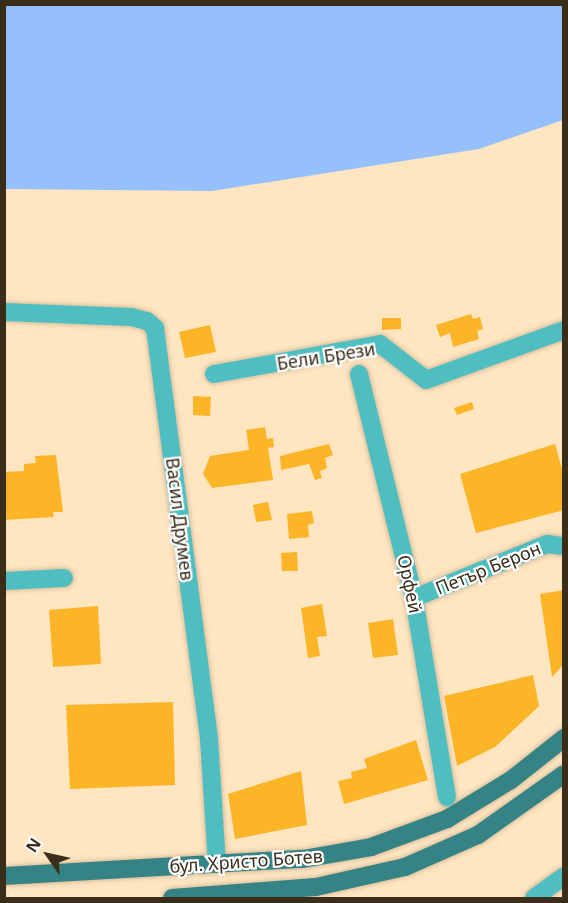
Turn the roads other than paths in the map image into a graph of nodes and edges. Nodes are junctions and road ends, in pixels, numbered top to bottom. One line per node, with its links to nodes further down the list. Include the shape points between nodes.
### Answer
1 (4, 312): 12 (street, Васил Друмев, via 131,317 147,321 155,328 209,738)
2 (564, 330): 3 (street, Бели Брези, via 426,380 380,344)
3 (214, 374)
4 (359, 374): 8 (street, Орфей)
5 (564, 546): 8 (street, Петър Берон, via 547,544)
6 (64, 578): 7 (street)
7 (4, 581)
8 (414, 598): 11 (street, Орфей)
9 (564, 738): 12 (main road, бул. Христо Ботев, via 511,780 447,819 371,847 303,859)
10 (564, 774): 15 (main road, бул. Христо Ботев, via 478,835 405,867 316,887)
11 (447, 797)
12 (217, 864): 13 (main road, бул. Христо Ботев)
13 (4, 876)
14 (564, 876): 16 (street)
15 (172, 898)
16 (534, 898)

